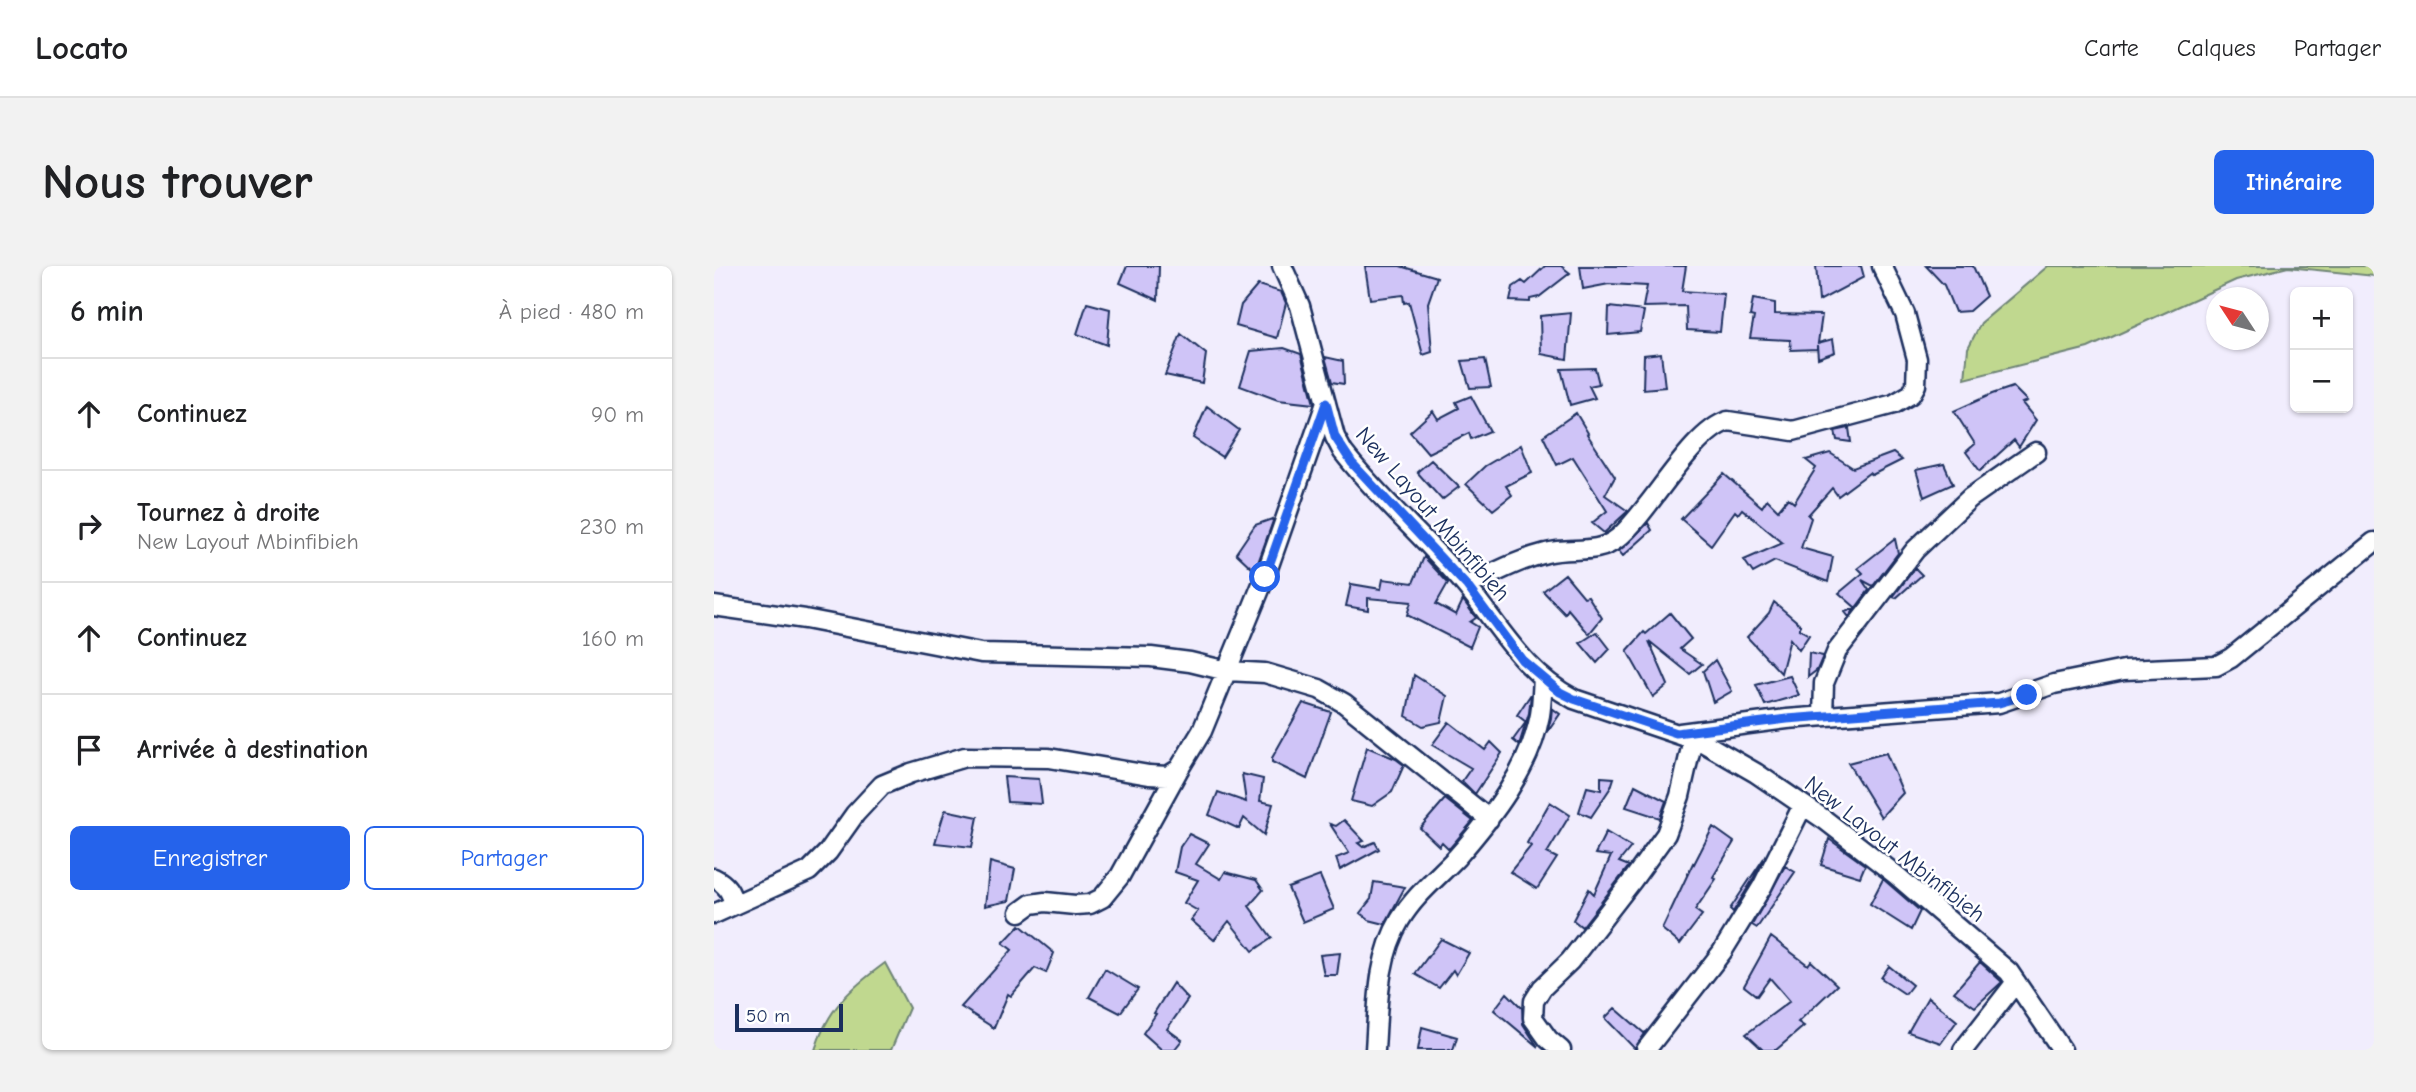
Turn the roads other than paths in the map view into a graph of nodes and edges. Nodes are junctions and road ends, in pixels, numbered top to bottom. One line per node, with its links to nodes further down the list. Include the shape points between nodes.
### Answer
1 (1282, 266): 3 (street, New Layout Mbinfibieh, via 1300,306)
2 (1882, 266): 6 (street, via 1905,313 1917,359 1911,394 1894,404 1793,431 1728,421 1720,424 1695,446 1619,537 1602,548 1548,552)
3 (1326, 403): 6 (street, New Layout Mbinfibieh, via 1343,452); 8 (street)
4 (2036, 452): 10 (street, via 1970,498 1916,550 1837,651 1824,683)
5 (2374, 542): 10 (street, via 2216,666 2124,670 2054,684 1999,703)
6 (1467, 586): 9 (street, New Layout Mbinfibieh, via 1522,660)
7 (714, 606): 8 (street, via 981,653 1151,657)
8 (1227, 671): 12 (street, via 1202,731); 14 (street, via 1265,673 1319,689 1345,704)
9 (1543, 678): 11 (street, New Layout Mbinfibieh, via 1574,699); 14 (street, via 1540,716 1530,747)
10 (1823, 716): 11 (street)
11 (1685, 736): 13 (street, New Layout Mbinfibieh, via 1756,773); 21 (street, via 1680,796 1666,834 1534,1001 1533,1018)
12 (1179, 769): 16 (street, via 1159,776 1049,758 965,757 882,785 809,871); 17 (street, via 1120,876 1102,898 1090,904 1031,904)
13 (1803, 805): 19 (street, New Layout Mbinfibieh, via 1896,875); 22 (street, via 1762,887 1722,952)
14 (1489, 819): 20 (street, via 1398,921 1380,985)
15 (714, 878): 16 (street, via 724,882)
16 (734, 905): 18 (street)
17 (1020, 912)
18 (714, 914)
19 (2016, 982): 23 (street); 24 (street, New Layout Mbinfibieh)
20 (1376, 1050)
21 (1561, 1050)
22 (1646, 1050)
23 (1963, 1050)
24 (2062, 1050)

